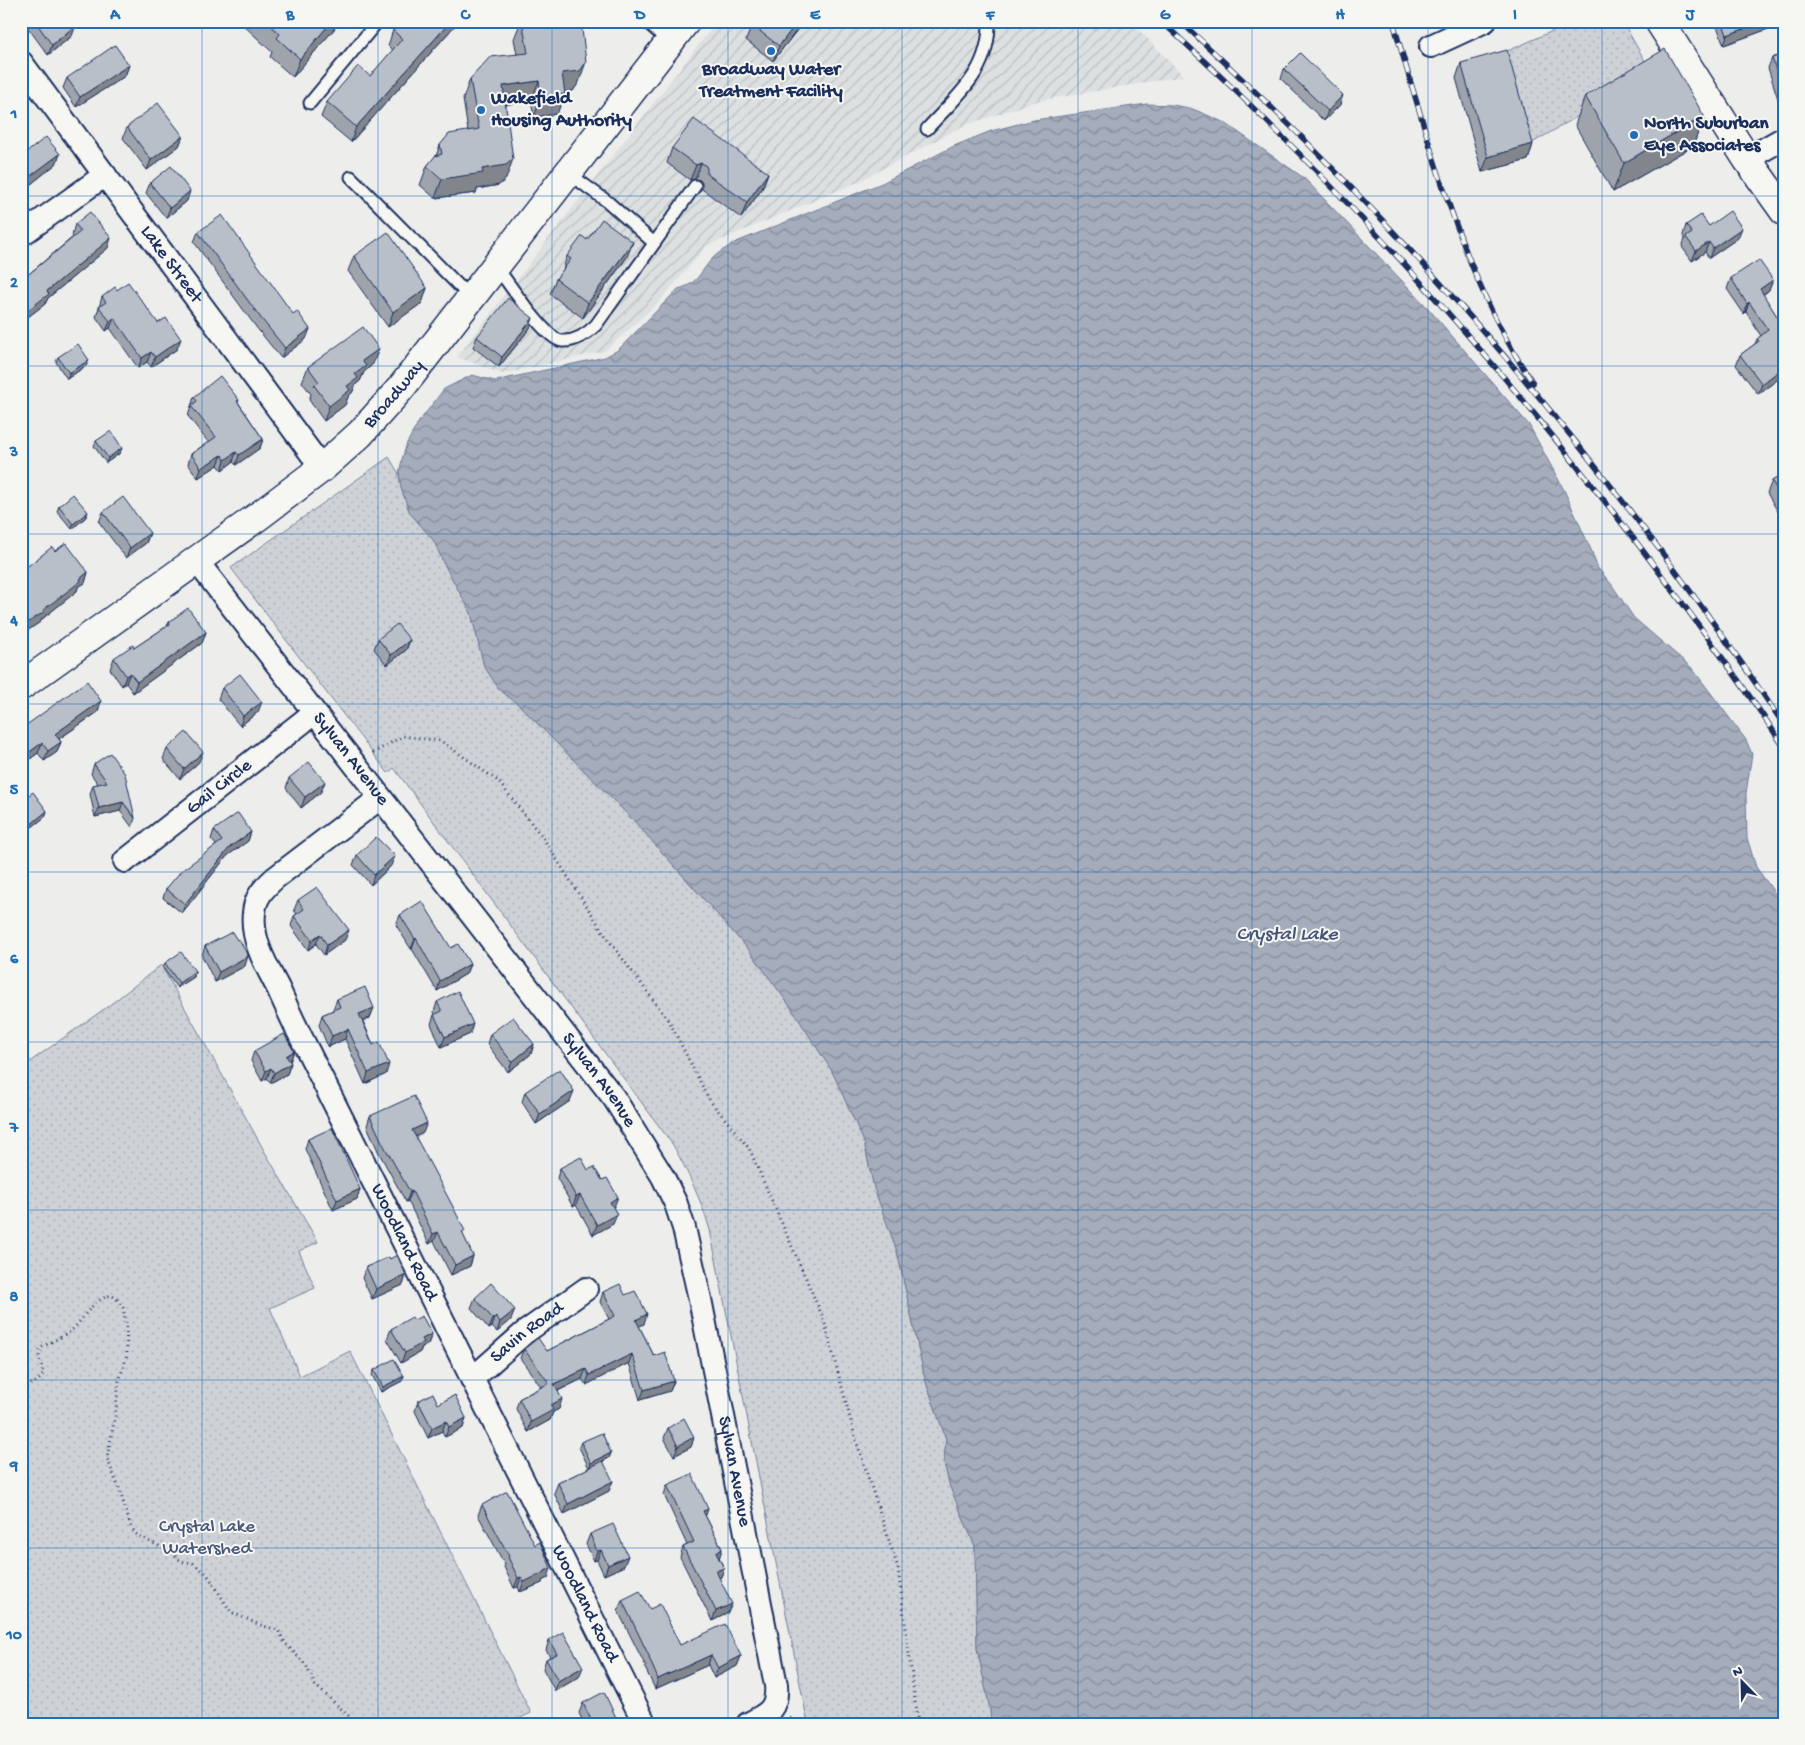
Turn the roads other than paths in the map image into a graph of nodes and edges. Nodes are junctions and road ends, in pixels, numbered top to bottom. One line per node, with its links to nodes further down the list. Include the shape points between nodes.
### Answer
1 (378, 21): 8 (lane)
2 (988, 21): 9 (lane, via 987,44 979,69)
3 (1485, 21): 6 (street)
4 (1659, 21): 11 (street)
5 (671, 27): 12 (street, Broadway)
6 (1431, 46)
7 (21, 62): 13 (street, Lake Street)
8 (310, 102)
9 (927, 129)
10 (1784, 138): 11 (street)
11 (1747, 159): 16 (street)
12 (568, 173): 18 (lane, via 608,202); 19 (street, Broadway)
13 (105, 174): 17 (street); 21 (street, Lake Street)
14 (351, 177): 20 (lane)
15 (695, 186): 18 (lane)
16 (1784, 211)
17 (21, 235)
18 (654, 243): 19 (lane, via 596,325 586,334 564,341 555,339 544,330)
19 (496, 266): 20 (street, Broadway)
20 (472, 298): 21 (street, Broadway, via 401,388 360,434)
21 (322, 468): 22 (street, Broadway)
22 (196, 560): 23 (street, Broadway); 24 (street, Sylvan Avenue)
23 (21, 686)
24 (314, 713): 25 (street, Sylvan Avenue); 26 (street, Gail Circle)
25 (380, 798): 28 (street, Woodland Road, via 264,888 255,904 254,926 263,958); 30 (street, Sylvan Avenue, via 614,1098 654,1161 676,1204 700,1299 776,1685 775,1704)
26 (124, 861)
27 (586, 1289): 28 (street, Savin Road, via 524,1333)
28 (472, 1379): 29 (street, Woodland Road)
29 (645, 1724)
30 (748, 1724)

